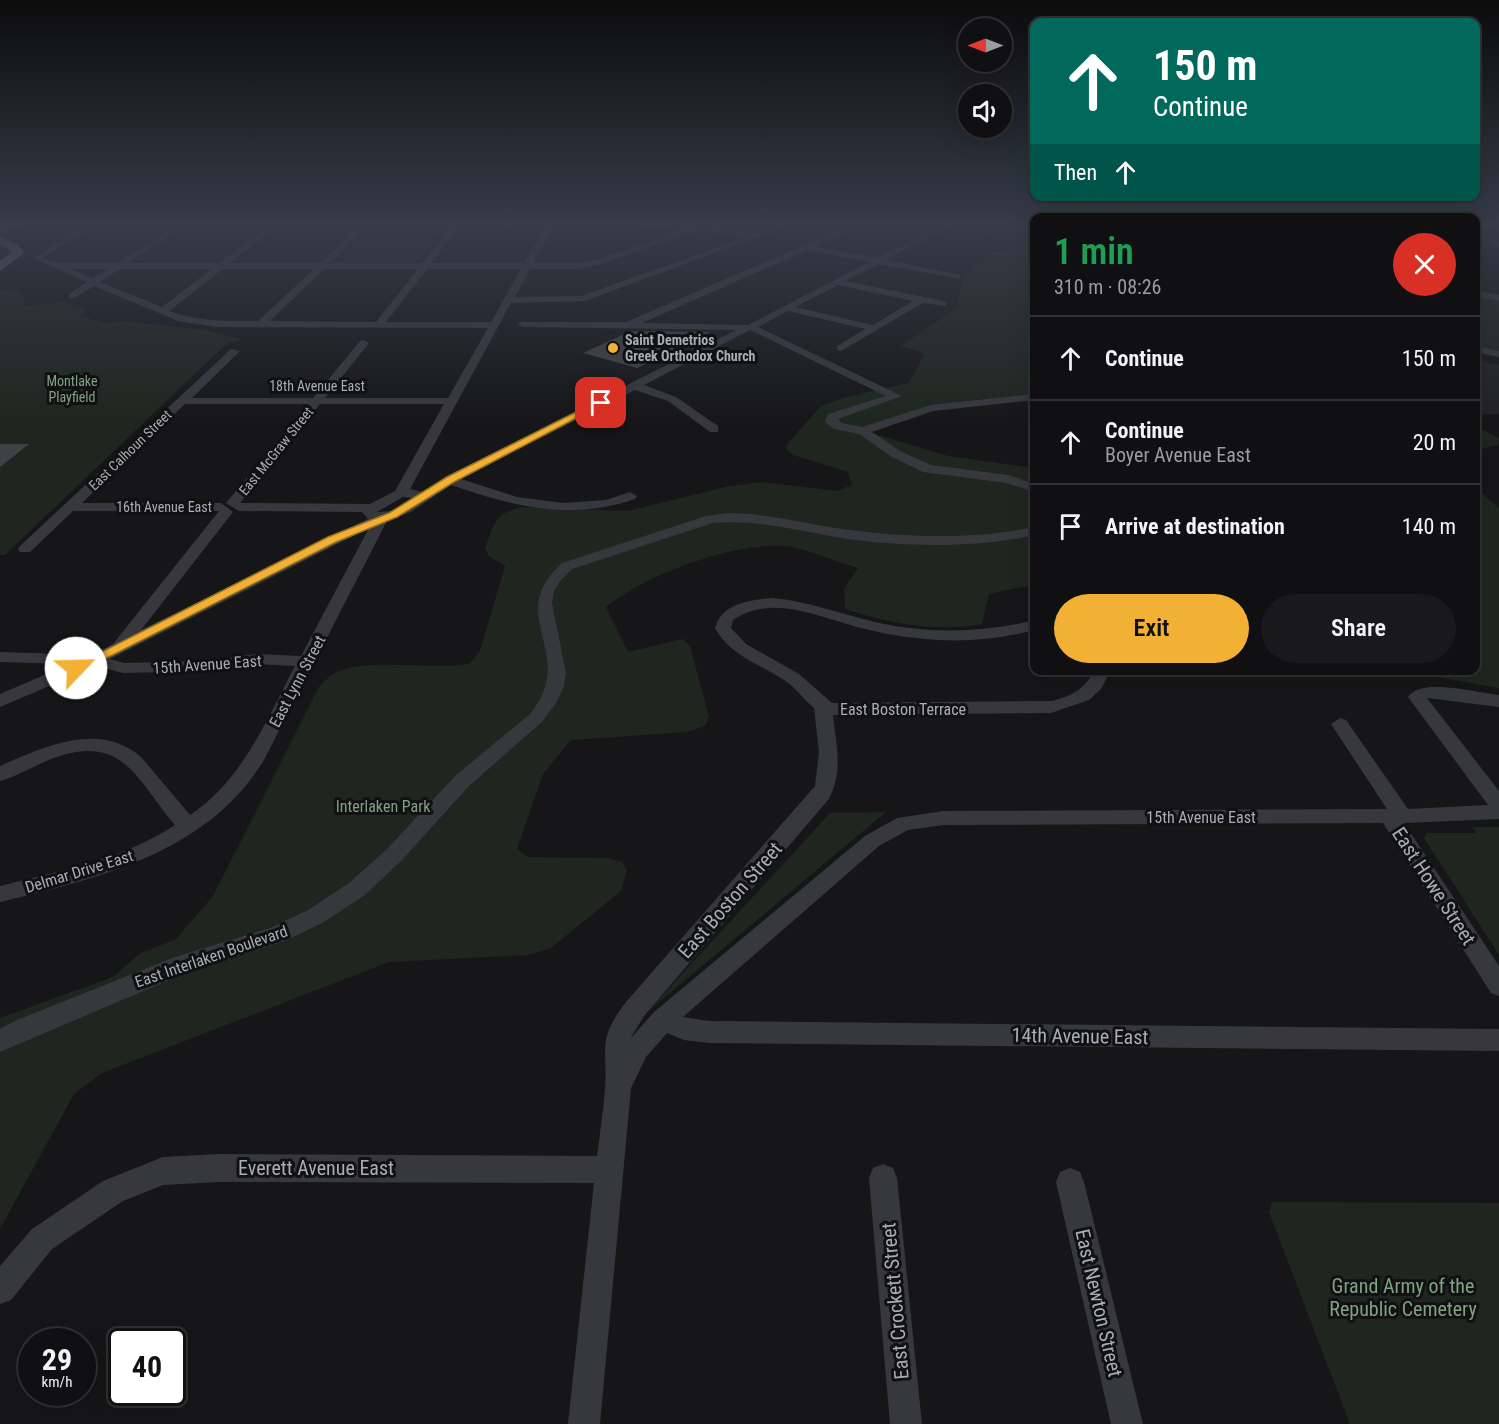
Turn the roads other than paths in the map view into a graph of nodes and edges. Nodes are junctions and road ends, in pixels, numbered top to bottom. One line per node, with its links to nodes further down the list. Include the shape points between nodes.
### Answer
1 (79, 291): 12 (street)
2 (116, 291): 18 (street)
3 (189, 291): 18 (street)
4 (294, 291): 19 (street)
5 (405, 291): 21 (street)
6 (513, 291): 14 (street)
7 (603, 291): 14 (street, via 582,299)
8 (705, 291): 23 (street)
9 (817, 291): 17 (street)
10 (880, 291): 15 (street)
11 (1480, 294): 13 (street)
12 (72, 296)
13 (1499, 298)
14 (508, 300): 22 (street)
15 (921, 300): 16 (street); 25 (street)
16 (943, 304)
17 (785, 308): 24 (street); 25 (street)
18 (163, 311): 19 (street, via 198,323)
19 (260, 324): 21 (street)
20 (523, 324): 23 (street)
21 (378, 325): 22 (street)
22 (494, 325): 35 (street)
23 (628, 325): 24 (street)
24 (749, 327): 31 (street); 37 (street, via 896,396 830,420 838,426)
25 (874, 328): 27 (street)
26 (364, 343): 34 (street, East McGraw Street)
27 (841, 348)
28 (1480, 350): 30 (street)
29 (235, 351): 33 (street, East Calhoun Street)
30 (1499, 354)
31 (636, 386): 36 (street, via 672,399); 38 (street)
32 (1030, 398): 37 (street, via 931,408)
33 (182, 400): 34 (street, 18th Avenue East); 43 (street, East Calhoun Street)
34 (315, 401): 35 (street, 18th Avenue East); 44 (street, East McGraw Street)
35 (451, 401): 40 (street)
36 (714, 429)
37 (863, 431): 39 (street, via 896,454 928,469 1008,479)
38 (450, 480): 40 (street); 41 (street, via 488,494 552,505 588,507); 42 (street)
39 (1030, 486)
40 (402, 493): 42 (street, via 416,493); 45 (street)
41 (630, 496)
42 (419, 500): 45 (street)
43 (71, 507): 44 (street, 16th Avenue East); 48 (street, East Calhoun Street)
44 (230, 507): 45 (street, 16th Avenue East); 51 (street, East McGraw Street)
45 (377, 514): 47 (street); 49 (street, East Lynn Street)
46 (1030, 532): 70 (street, East Interlaken Boulevard, via 992,538 890,539 730,516 567,566 546,592 545,622 556,656 557,674 546,706 462,782 357,889 278,935 183,964)
47 (332, 540): 49 (street, via 357,542); 51 (street)
48 (25, 549)
49 (364, 556): 54 (street, East Lynn Street)
50 (1030, 626): 58 (street, East Boston Terrace, via 993,636 933,635 874,626 777,603 741,608 728,616 724,631 731,641 792,677)
51 (118, 648): 53 (street)
52 (0, 657): 53 (street, 15th Avenue East)
53 (95, 660): 54 (street, 15th Avenue East, via 123,668 210,666 255,659); 56 (street)
54 (308, 661): 65 (street, East Lynn Street, via 250,768 227,795)
55 (1101, 675): 58 (street, East Boston Terrace, via 1087,694 1051,707)
56 (0, 701)
57 (1499, 701): 61 (street, via 1430,693 1417,697)
58 (823, 707): 71 (street, East Boston Street, via 825,787 812,807 624,1022 614,1050)
59 (1340, 724): 63 (street, East Howe Street)
60 (0, 774): 65 (street, via 53,751 108,746 128,756)
61 (1499, 805)
62 (1499, 813): 63 (street, 15th Avenue East)
63 (1395, 816): 64 (street, 15th Avenue East, via 943,818); 67 (street, East Howe Street)
64 (904, 823): 68 (street, East Boston Street, via 861,851)
65 (188, 826): 66 (street, Delmar Drive East, via 115,863)
66 (0, 894)
67 (1499, 986)
68 (663, 1020): 69 (street, 14th Avenue East, via 684,1029 709,1032); 71 (street, East Boston Street, via 637,1049)
69 (1499, 1040)
70 (0, 1041)
71 (618, 1087): 72 (street, East Boston Street)
72 (609, 1170): 75 (street, Everett Avenue East, via 163,1171 113,1191 42,1239); 76 (street, East Boston Street)
73 (883, 1178): 77 (street, East Crockett Street)
74 (1070, 1182): 78 (street, East Newton Street)
75 (0, 1289)
76 (585, 1424)
77 (906, 1424)
78 (1127, 1424)

